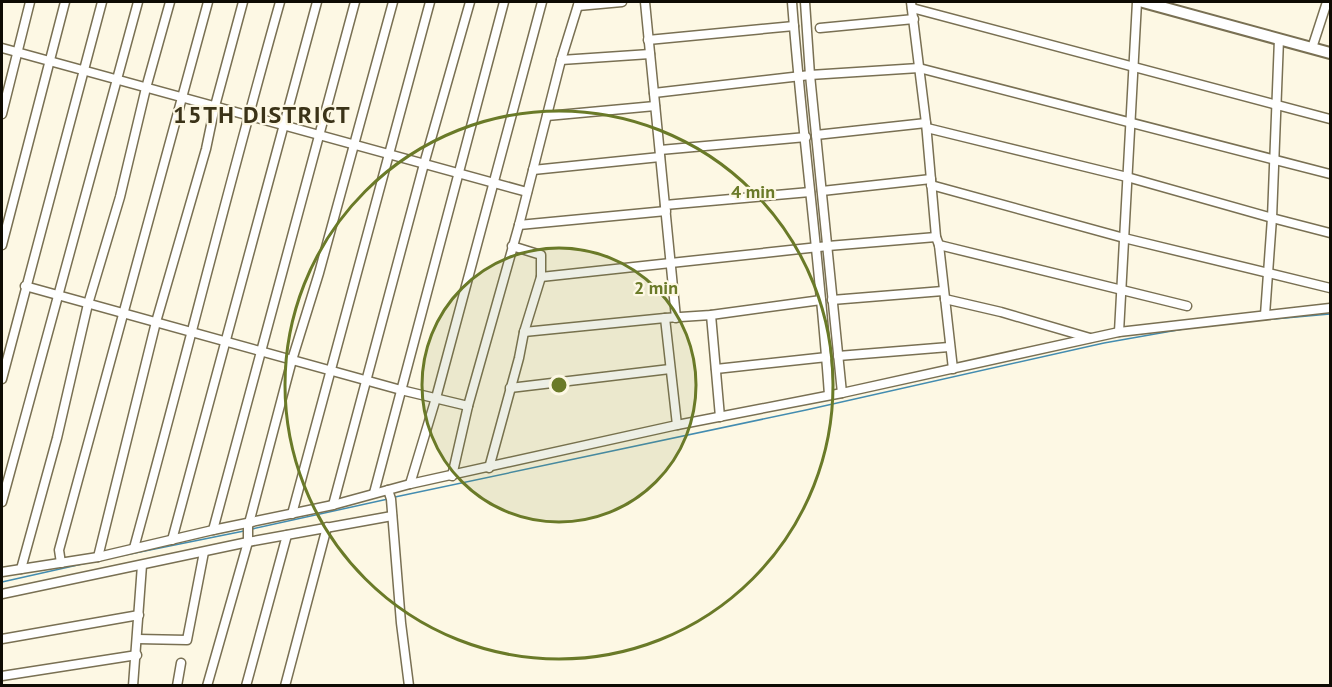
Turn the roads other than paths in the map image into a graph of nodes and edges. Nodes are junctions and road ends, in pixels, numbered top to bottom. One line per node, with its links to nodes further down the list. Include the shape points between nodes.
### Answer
1 (30, 2): 33 (street)
2 (65, 2): 37 (street)
3 (102, 2): 40 (street)
4 (138, 2): 43 (street)
5 (170, 2): 44 (street)
6 (208, 2): 46 (street)
7 (243, 2): 49 (street)
8 (280, 2): 51 (street)
9 (317, 2): 55 (street)
10 (355, 2): 57 (street)
11 (393, 2): 60 (street)
12 (430, 2): 62 (street)
13 (470, 2): 64 (street)
14 (504, 2): 66 (street)
15 (542, 2): 70 (street)
16 (617, 2): 17 (street); 24 (street)
17 (622, 2)
18 (645, 2): 30 (street)
19 (792, 2): 27 (street)
20 (805, 2): 41 (street)
21 (1137, 2): 38 (street)
22 (1143, 2): 29 (main road)
23 (1327, 2): 32 (street)
24 (579, 4): 36 (street)
25 (912, 5): 26 (street); 38 (street)
26 (914, 19): 28 (street); 39 (street)
27 (794, 26): 30 (street); 42 (street)
28 (820, 28)
29 (1279, 39): 32 (main road); 48 (street)
30 (648, 40): 35 (street)
31 (2, 48): 33 (street)
32 (1312, 48): 34 (main road)
33 (16, 52): 37 (street); 50 (street)
34 (1330, 53)
35 (650, 54): 36 (street); 45 (street)
36 (561, 60): 52 (street)
37 (49, 61): 40 (street); 80 (street)
38 (1133, 66): 48 (street); 54 (street)
39 (919, 68): 41 (street); 54 (street); 56 (street)
40 (83, 71): 43 (street); 87 (street)
41 (810, 75): 42 (street); 58 (street)
42 (800, 77): 45 (street); 59 (street)
43 (118, 79): 44 (street); 91 (street)
44 (146, 88): 46 (street); 94 (street, via 120,197)
45 (654, 93): 47 (street)
46 (182, 98): 49 (street); 97 (street)
47 (655, 105): 52 (street); 61 (street)
48 (1278, 105): 53 (street); 63 (street)
49 (215, 106): 51 (street); 102 (street)
50 (2, 114)
51 (248, 116): 55 (street); 103 (street)
52 (547, 116): 65 (street)
53 (1330, 119)
54 (1129, 122): 63 (street); 68 (street)
55 (283, 125): 57 (street); 107 (street)
56 (927, 125): 58 (street); 68 (street); 69 (street)
57 (318, 135): 60 (street); 109 (street)
58 (816, 135): 71 (street)
59 (806, 137): 61 (street); 73 (street)
60 (354, 145): 62 (street); 112 (street)
61 (660, 153): 65 (street); 74 (street)
62 (388, 154): 64 (street); 116 (street)
63 (1275, 161): 67 (street); 75 (street)
64 (424, 164): 66 (street); 118 (street)
65 (533, 170): 72 (street)
66 (458, 174): 70 (street); 120 (street)
67 (1330, 174)
68 (1127, 177): 75 (street); 78 (street)
69 (931, 182): 71 (street); 78 (street); 79 (street)
70 (494, 184): 72 (street); 123 (street)
71 (822, 191): 82 (street)
72 (527, 192): 76 (street)
73 (810, 192): 74 (street); 83 (street)
74 (665, 208): 76 (street); 84 (street)
75 (1272, 218): 77 (street); 85 (street)
76 (519, 225): 81 (street)
77 (1330, 232)
78 (1124, 237): 85 (street); 89 (street)
79 (937, 241): 82 (street); 89 (street); 90 (street)
80 (2, 245)
81 (512, 246): 86 (street, via 541,255); 124 (street)
82 (828, 246): 83 (street); 93 (street)
83 (818, 248): 84 (street); 92 (street)
84 (671, 263): 86 (street); 101 (street)
85 (1269, 273): 88 (street); 99 (street)
86 (541, 277): 104 (street)
87 (26, 286): 91 (street); 117 (street)
88 (1330, 288)
89 (1122, 291): 95 (street); 105 (street)
90 (944, 295): 93 (street); 106 (street); 108 (street)
91 (58, 296): 94 (street); 132 (street)
92 (821, 300): 98 (street); 111 (street)
93 (832, 300): 110 (street)
94 (88, 304): 97 (street); 146 (street)
95 (1186, 306)
96 (1330, 308): 99 (street)
97 (123, 313): 102 (street); 144 (street, via 59,550)
98 (711, 315): 101 (street); 114 (street)
99 (1265, 315): 105 (street)
100 (665, 318): 101 (street); 104 (street); 113 (street)
101 (676, 318)
102 (156, 322): 103 (street); 143 (street)
103 (193, 332): 107 (street); 141 (street)
104 (524, 332): 119 (street)
105 (1119, 332): 106 (street)
106 (1093, 338): 115 (street)
107 (226, 342): 109 (street); 140 (street)
108 (949, 346): 110 (street); 115 (street)
109 (260, 351): 112 (street); 137 (street)
110 (838, 356): 121 (street)
111 (827, 357): 114 (street); 122 (street)
112 (292, 360): 116 (street); 138 (street)
113 (670, 369): 119 (street); 126 (street)
114 (716, 369): 125 (street)
115 (953, 369): 121 (street)
116 (331, 370): 118 (street); 135 (street)
117 (2, 379)
118 (366, 380): 120 (street); 133 (street)
119 (510, 388): 127 (street)
120 (401, 390): 123 (street); 131 (street)
121 (842, 393): 122 (street)
122 (829, 395): 125 (street)
123 (436, 398): 124 (street); 129 (street)
124 (468, 406): 128 (street)
125 (720, 417): 126 (street)
126 (677, 425): 127 (street)
127 (489, 468): 128 (street)
128 (452, 476): 129 (street)
129 (410, 484): 130 (street)
130 (389, 492): 131 (street); 134 (street)
131 (374, 493): 133 (street)
132 (2, 501)
133 (333, 505): 135 (street)
134 (392, 513): 136 (street); 160 (street)
135 (292, 514): 138 (street)
136 (327, 527): 139 (street); 159 (street)
137 (213, 530): 138 (street); 140 (street)
138 (249, 531): 139 (street); 142 (street); 157 (street)
139 (287, 535): 158 (street)
140 (172, 540): 141 (street)
141 (134, 548): 143 (street)
142 (204, 552): 145 (street); 151 (street, via 187,640)
143 (98, 557): 144 (street)
144 (62, 563): 146 (street)
145 (142, 565): 148 (street); 149 (street)
146 (21, 569): 147 (street)
147 (2, 572)
148 (2, 594)
149 (140, 615): 150 (street); 151 (street)
150 (2, 639)
151 (138, 639): 152 (street)
152 (137, 656): 154 (street); 155 (street)
153 (181, 663): 156 (street)
154 (2, 676)
155 (133, 686)
156 (177, 686)
157 (207, 686)
158 (246, 686)
159 (285, 686)
160 (409, 686)

